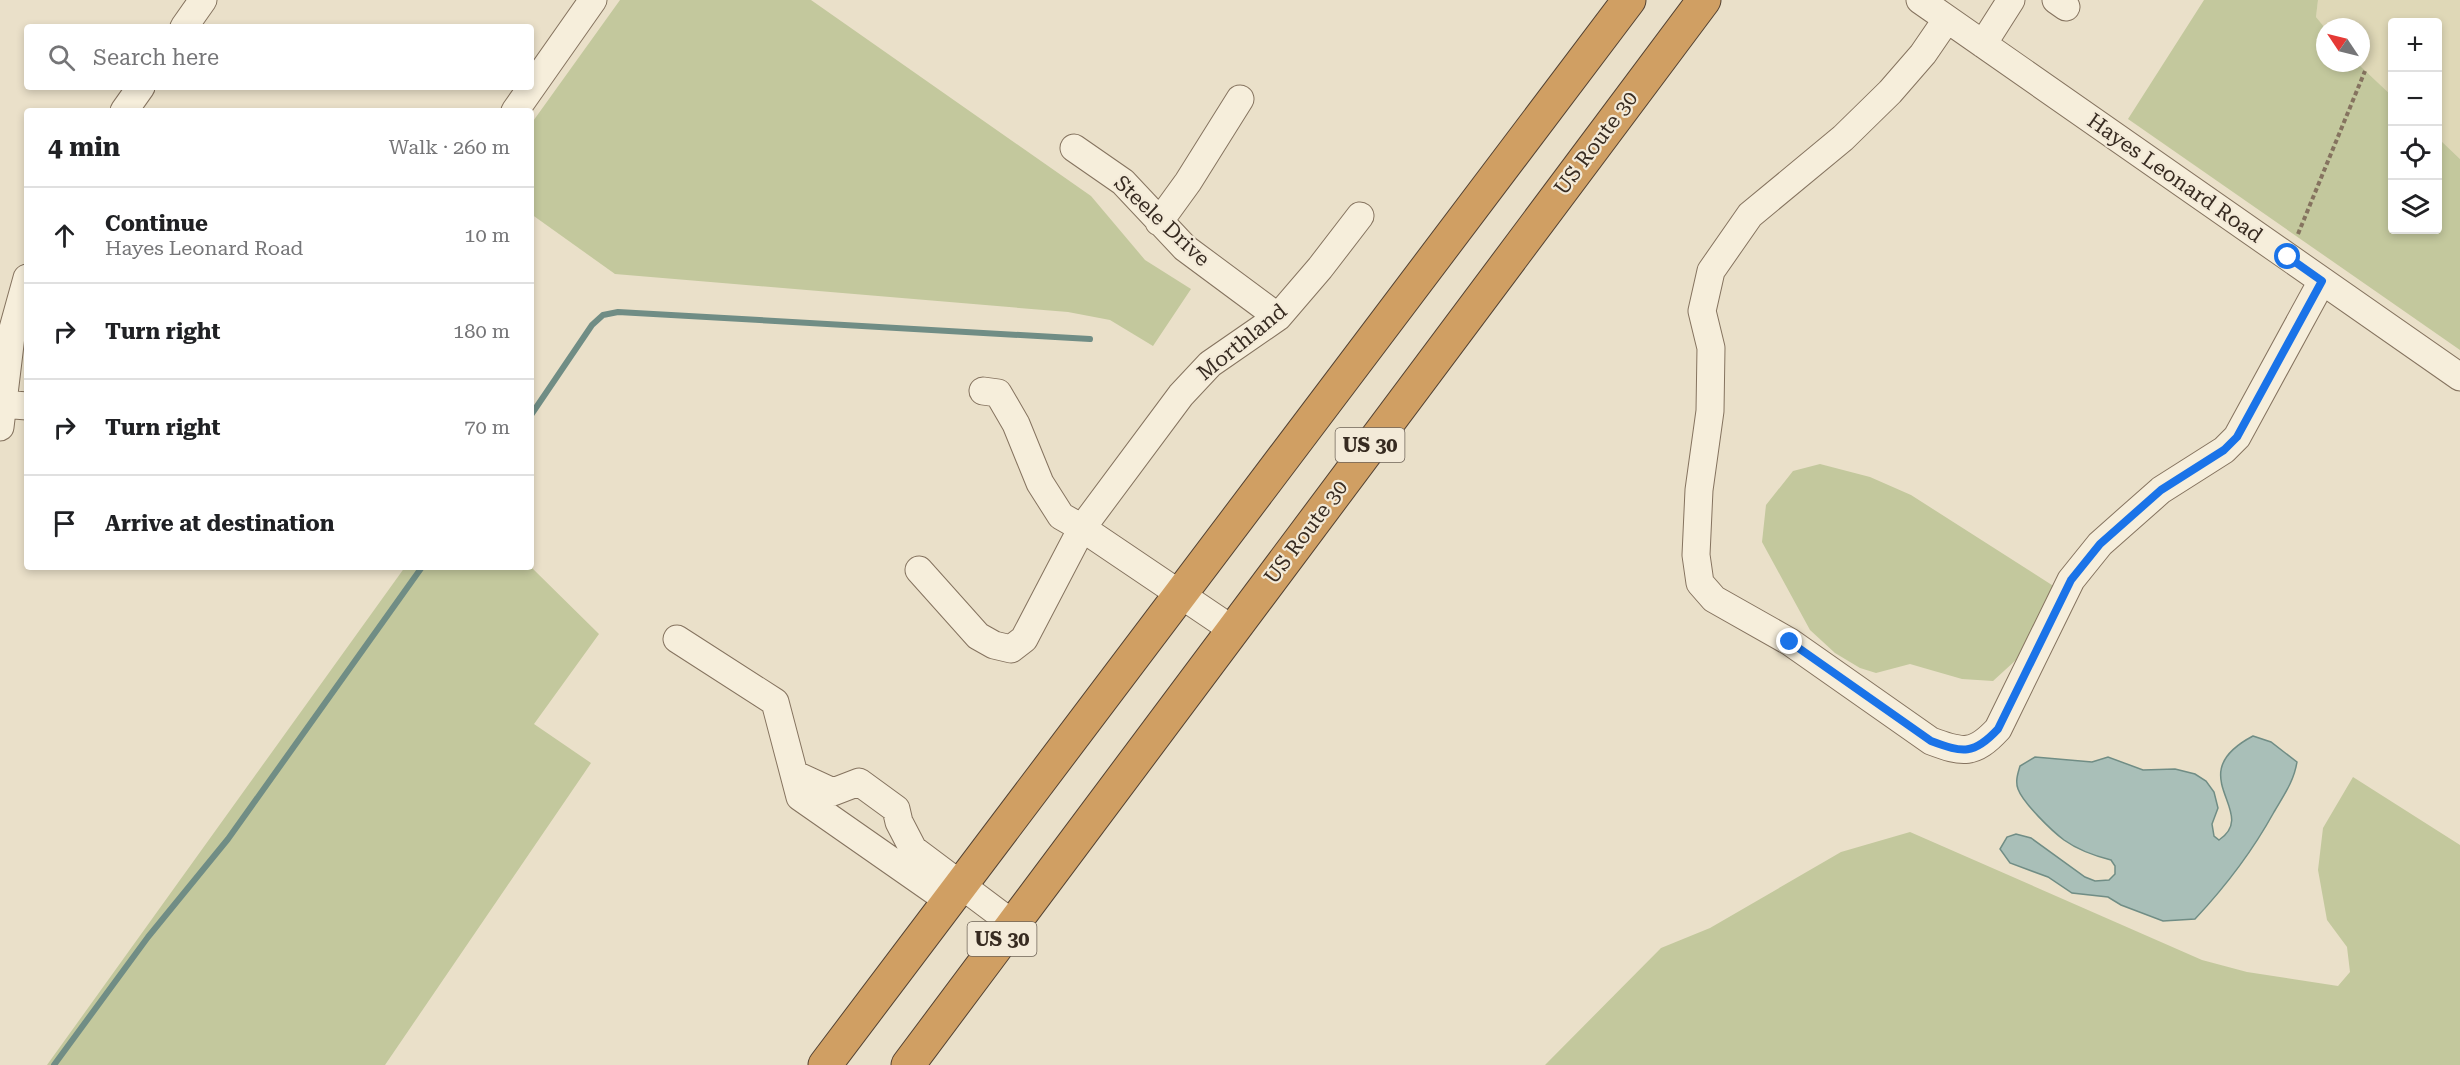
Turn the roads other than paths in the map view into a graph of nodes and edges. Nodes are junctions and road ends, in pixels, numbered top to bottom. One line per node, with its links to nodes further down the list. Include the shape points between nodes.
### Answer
1 (203, 0): 8 (street)
2 (593, 0): 10 (street)
3 (1629, 0): 27 (highway, US 30)
4 (1704, 0): 28 (highway, US Route 30 / US 30)
5 (1920, 0): 7 (street, Hayes Leonard Road)
6 (2011, 0): 9 (street)
7 (1947, 19): 9 (street, Hayes Leonard Road); 19 (street, via 1890,92 1843,138 1750,215 1711,271 1702,311 1711,348 1710,411 1699,490 1696,555 1700,583 1714,599 1790,642 1931,741 1951,749 1983,745 1998,729 2071,580 2100,544 2161,490 2224,450 2237,437)
8 (186, 24)
9 (1983, 44): 19 (street, Hayes Leonard Road)
10 (534, 84)
11 (139, 90): 14 (street)
12 (530, 90): 15 (street)
13 (1240, 99): 18 (street)
14 (126, 108)
15 (517, 108)
16 (1074, 148): 18 (street, Steele Drive, via 1123,182)
17 (1360, 216): 21 (street, Morthland)
18 (1159, 222): 21 (street, Steele Drive, via 1185,248)
19 (2322, 281): 22 (street, Hayes Leonard Road)
20 (24, 288): 24 (street, via 10,336)
21 (1278, 316): 25 (street, Morthland, via 1210,364 1181,394)
22 (2460, 377)
23 (983, 391): 25 (street, via 998,393 1016,424 1040,483 1061,516)
24 (10, 412)
25 (1082, 528): 26 (street, Morthland, via 1024,639 1011,649 978,636); 27 (street)
26 (919, 570)
27 (1182, 594): 28 (street); 31 (highway, US 30)
28 (1233, 630): 32 (highway, US Route 30 / US 30)
29 (676, 639): 30 (street, via 775,702)
30 (794, 774): 31 (street, via 800,797); 31 (street, via 832,792 859,782 896,809 898,822 913,849)
31 (955, 893): 32 (street); 33 (highway, US 30)
32 (1013, 924): 34 (highway, US Route 30 / US 30)
33 (825, 1065)
34 (908, 1065)

